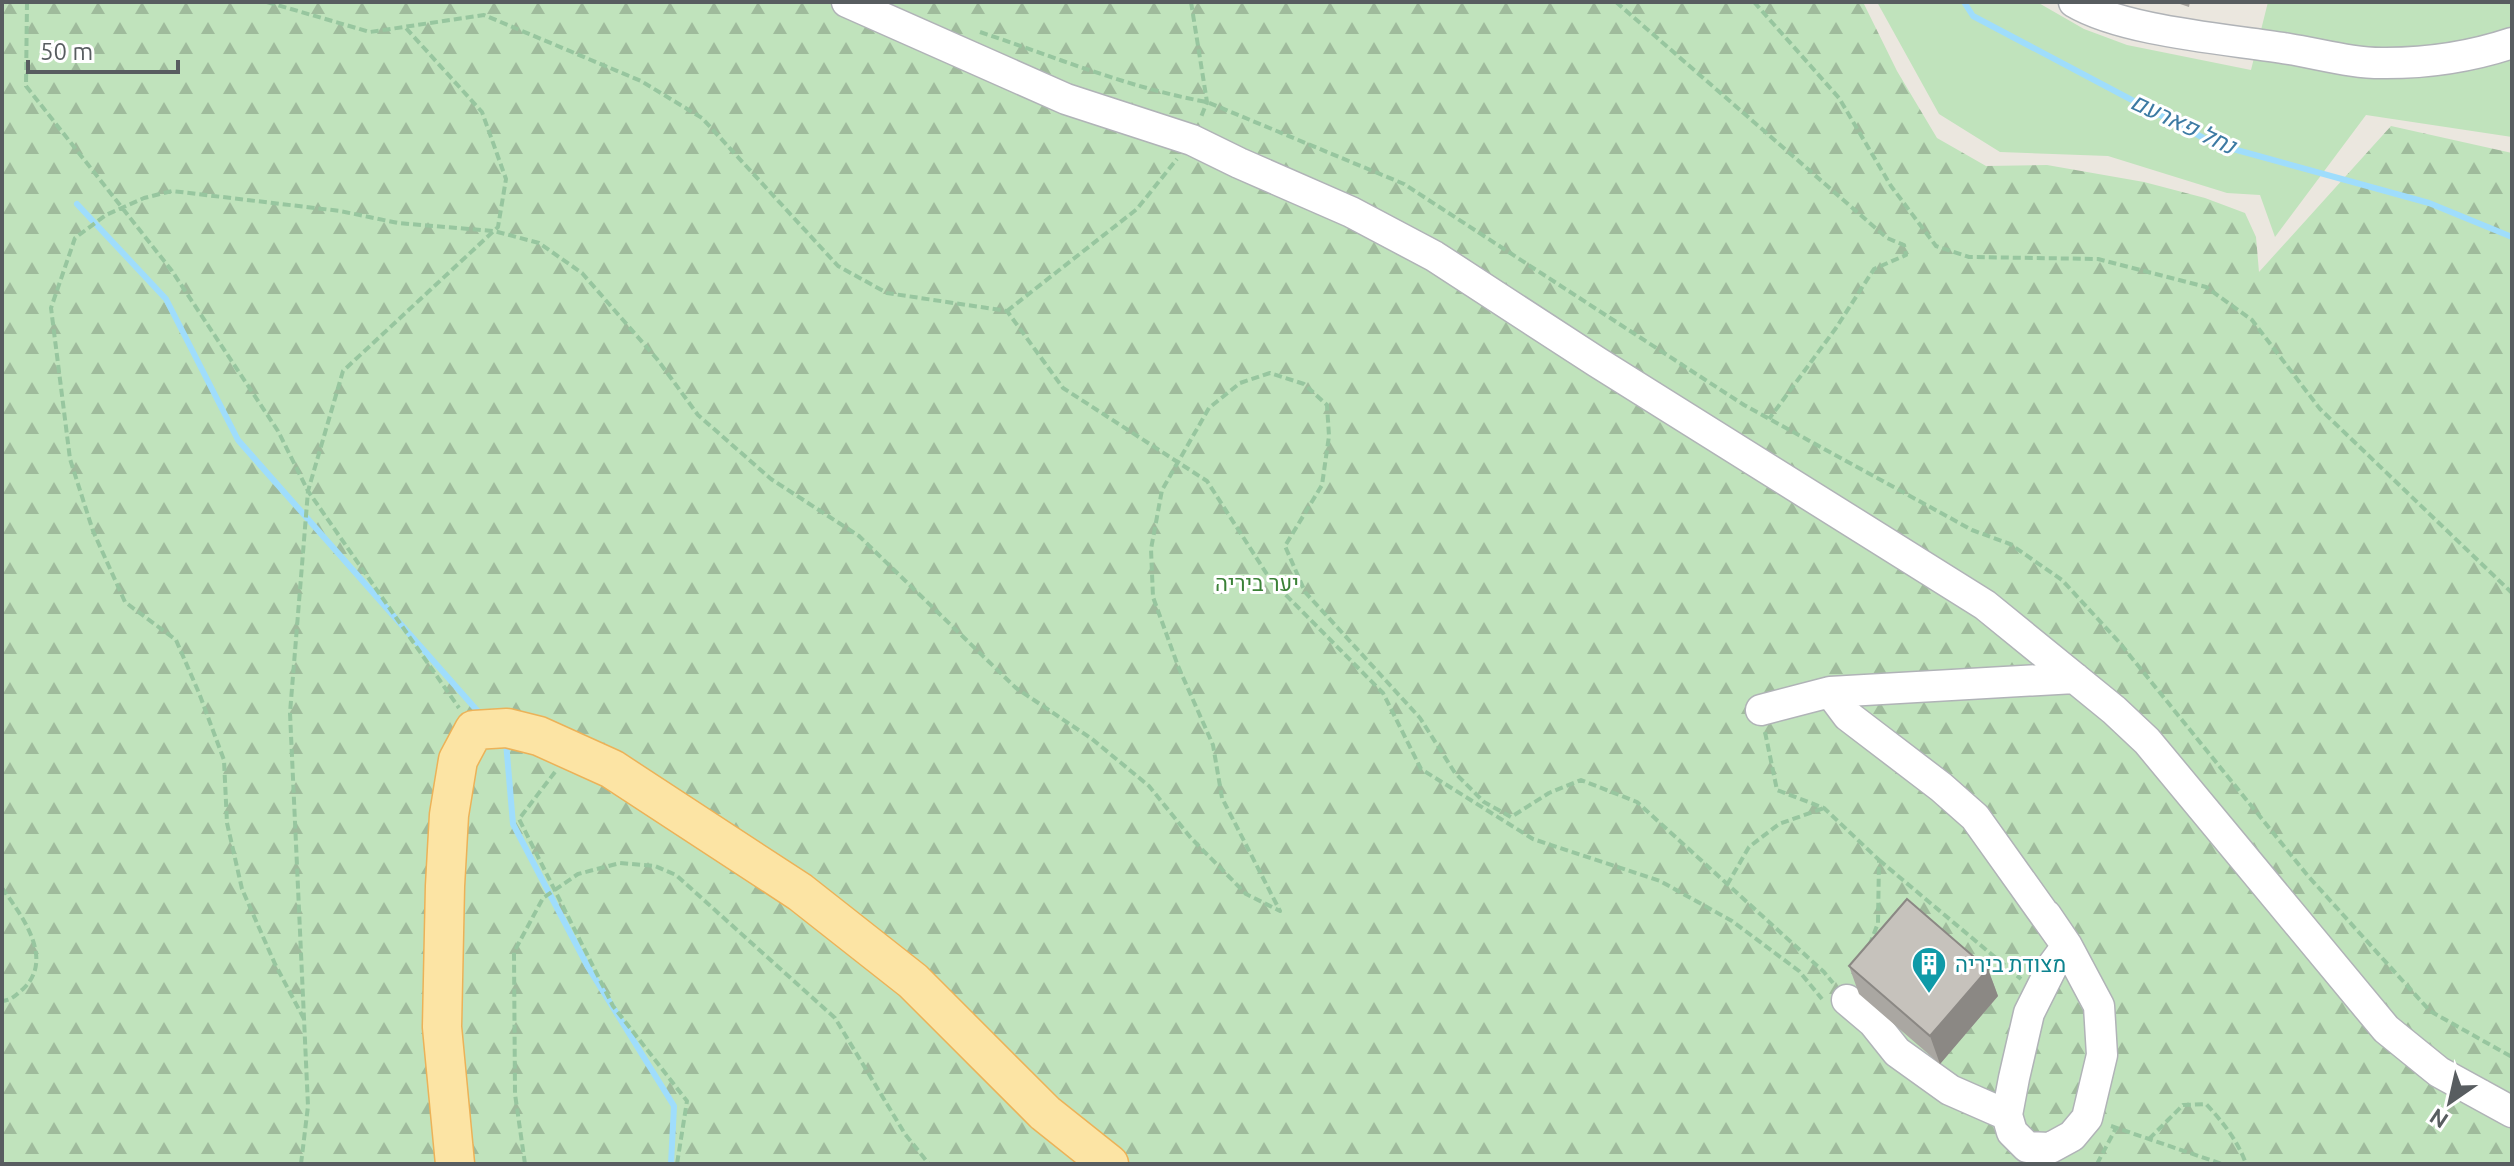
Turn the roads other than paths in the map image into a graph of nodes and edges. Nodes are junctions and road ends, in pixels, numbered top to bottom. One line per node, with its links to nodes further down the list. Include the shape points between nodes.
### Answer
1 (847, 2): 4 (street, via 1066,99 1192,140 1434,256 1985,605)
2 (2074, 2): 3 (street, via 2150,27 2381,64 2476,56)
3 (2512, 43)
4 (2075, 678): 5 (street); 10 (street, via 2147,741 2386,1029 2439,1072)
5 (1830, 692): 6 (street); 8 (street, via 1848,716 1975,817)
6 (1761, 710)
7 (2046, 915): 8 (street)
8 (2067, 946): 11 (street, via 2029,1013); 11 (street, via 2099,1006 2102,1055 2087,1118 2072,1136 2050,1148 2027,1147 2012,1132)
9 (1847, 1000): 11 (street, via 1897,1052 1950,1090)
10 (2512, 1112)
11 (2007, 1115)
12 (455, 1164): 13 (main road, via 442,1027 449,815 458,760 474,730 507,728 539,736 612,769 800,892 913,981 1045,1113)
13 (1109, 1164)

